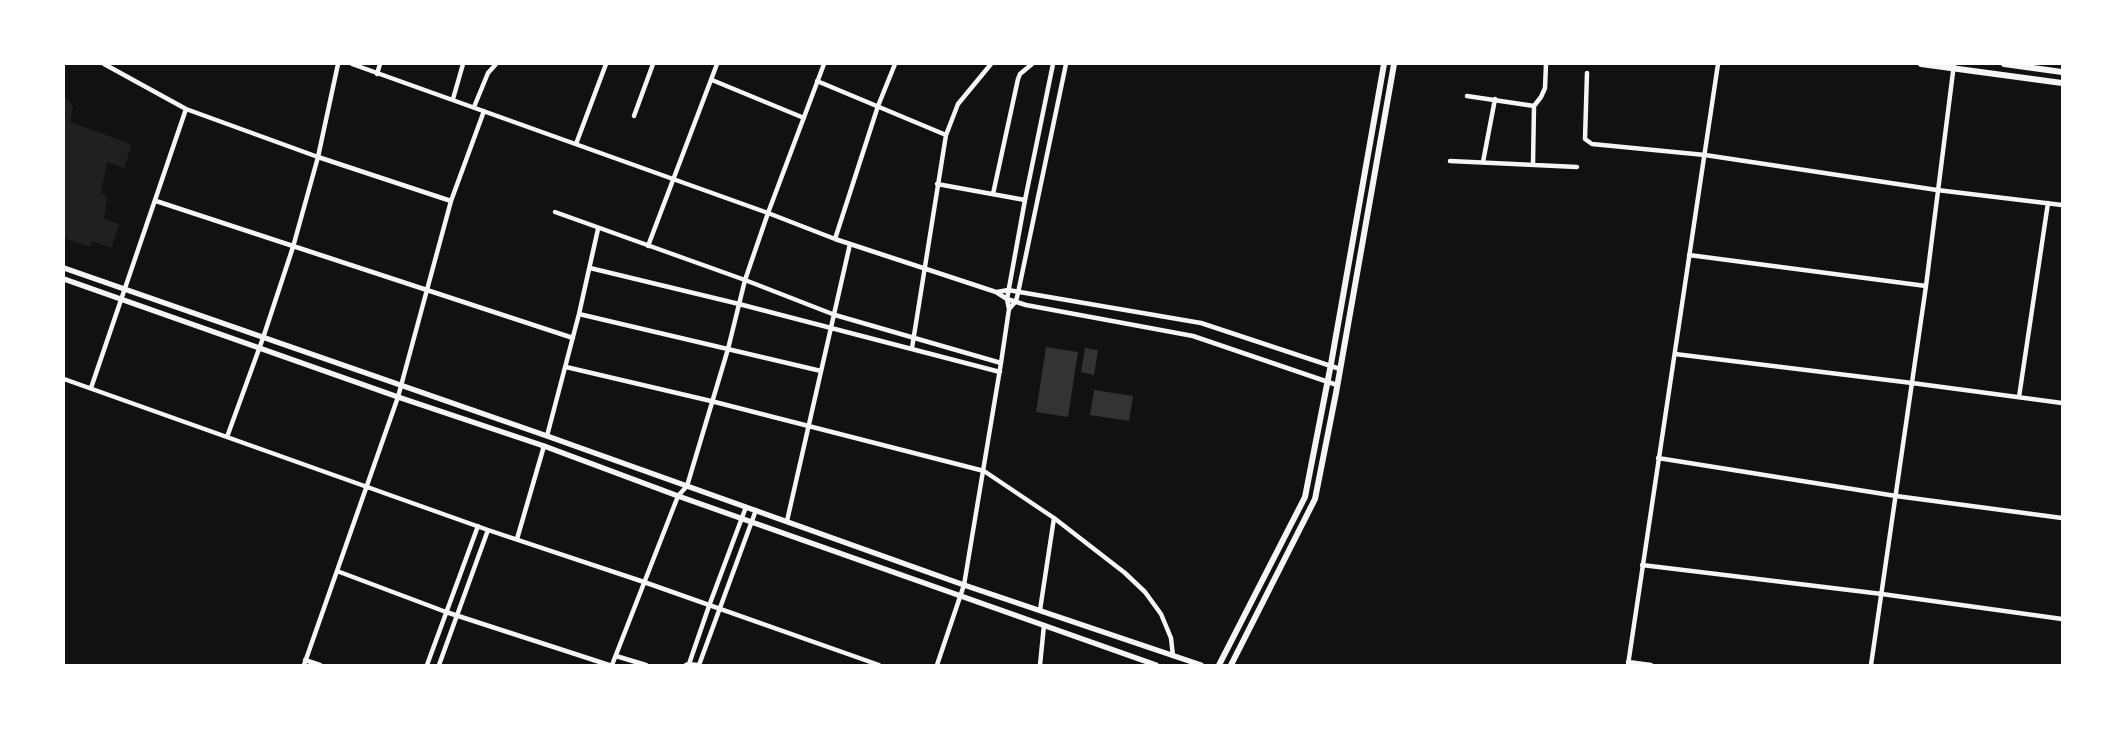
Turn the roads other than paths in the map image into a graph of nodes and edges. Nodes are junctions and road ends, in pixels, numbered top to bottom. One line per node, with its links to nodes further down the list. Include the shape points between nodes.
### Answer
1 (104, 64): 35 (street)
2 (338, 64): 42 (street)
3 (352, 64): 25 (street)
4 (380, 64): 25 (street)
5 (463, 64): 30 (street)
6 (496, 64): 34 (street, via 488,73)
7 (606, 64): 40 (street)
8 (653, 64): 37 (street)
9 (717, 64): 26 (street)
10 (824, 64): 27 (street)
11 (895, 64): 32 (street)
12 (991, 64): 39 (street, via 958,104)
13 (1032, 64): 50 (street, via 1018,79)
14 (1053, 64): 52 (street)
15 (1065, 64): 74 (street)
16 (1384, 64): 91 (main road)
17 (1394, 64): 93 (main road)
18 (1546, 64): 33 (street, via 1545,88)
19 (1718, 64): 41 (street)
20 (1921, 64): 22 (main road)
21 (2004, 64): 23 (main road)
22 (1954, 66): 28 (main road); 49 (street)
23 (2062, 72)
24 (1587, 73): 41 (street, via 1587,143)
25 (377, 74): 30 (street)
26 (712, 80): 38 (street); 47 (street)
27 (818, 81): 32 (street); 38 (street)
28 (2062, 83)
29 (1467, 96): 31 (street)
30 (453, 99): 34 (street)
31 (1495, 100): 33 (street); 44 (street)
32 (878, 106): 39 (street); 59 (street)
33 (1534, 106): 45 (street)
34 (474, 107): 36 (street)
35 (186, 109): 42 (street); 53 (street)
36 (484, 111): 40 (street); 51 (street)
37 (634, 116)
38 (804, 118): 57 (street)
39 (946, 135): 48 (street)
40 (576, 144): 47 (street)
41 (1705, 155): 49 (street); 63 (street)
42 (318, 157): 51 (street); 62 (street)
43 (1450, 161): 44 (street)
44 (1483, 162): 45 (street)
45 (1532, 164): 46 (street)
46 (1577, 167)
47 (673, 180): 57 (street); 61 (street)
48 (938, 184): 50 (street); 66 (street)
49 (1937, 190): 54 (street); 69 (street)
50 (994, 194): 52 (street)
51 (451, 200): 72 (street)
52 (1025, 200): 71 (street)
53 (156, 201): 62 (street); 70 (street)
54 (2048, 203): 55 (street); 103 (street)
55 (2062, 205)
56 (555, 212): 58 (street)
57 (768, 213): 59 (street); 68 (street)
58 (598, 229): 61 (street); 65 (street)
59 (835, 239): 60 (street)
60 (850, 244): 66 (street); 81 (street)
61 (648, 246): 68 (street)
62 (293, 247): 72 (street); 84 (street)
63 (1689, 255): 69 (street); 89 (street)
64 (64, 268): 70 (street)
65 (590, 268): 78 (street); 80 (street)
66 (926, 268): 73 (street); 83 (street)
67 (64, 279): 76 (street)
68 (745, 280): 78 (street); 81 (street)
69 (1926, 286): 98 (street)
70 (125, 290): 76 (street); 84 (street)
71 (1008, 290): 73 (street); 74 (street); 75 (street)
72 (426, 291): 85 (street); 100 (street)
73 (996, 292): 75 (street)
74 (1018, 293): 77 (street); 91 (street, via 1200,323)
75 (1007, 299): 77 (street); 79 (street)
76 (122, 300): 86 (street); 101 (street)
77 (1016, 302): 79 (street); 97 (street, via 1193,336)
78 (739, 304): 82 (street); 88 (street)
79 (1009, 309): 90 (street)
80 (579, 314): 85 (street); 88 (street)
81 (835, 315): 82 (street); 83 (street)
82 (832, 328): 87 (street); 94 (street)
83 (915, 337): 87 (street); 90 (street)
84 (263, 338): 86 (street); 100 (street)
85 (573, 338): 92 (street)
86 (260, 348): 102 (street); 108 (street)
87 (912, 348): 95 (street)
88 (728, 349): 94 (street); 104 (street)
89 (1676, 354): 98 (street); 110 (street)
90 (1001, 363): 95 (street)
91 (1330, 364): 93 (street); 97 (main road)
92 (566, 367): 104 (street); 107 (street)
93 (1340, 369): 99 (main road)
94 (821, 372): 106 (street)
95 (1000, 372): 111 (street)
96 (64, 379): 101 (street)
97 (1327, 380): 99 (street); 155 (main road, via 1305,497)
98 (1912, 383): 103 (street); 115 (street)
99 (1337, 385): 156 (main road, via 1315,498)
100 (401, 386): 102 (street); 107 (street)
101 (91, 388): 108 (street)
102 (398, 397): 109 (street); 113 (street)
103 (2018, 397): 105 (street)
104 (711, 401): 106 (street); 112 (street)
105 (2062, 403)
106 (808, 427): 111 (street); 121 (street)
107 (547, 436): 112 (street)
108 (227, 437): 113 (street)
109 (544, 446): 114 (street); 125 (street)
110 (1658, 458): 115 (street); 126 (street)
111 (984, 471): 119 (street); 129 (street)
112 (687, 486): 114 (street); 116 (street)
113 (368, 487): 123 (street); 127 (street)
114 (678, 496): 118 (street); 128 (street)
115 (1896, 496): 120 (street); 130 (street)
116 (746, 507): 117 (street); 118 (street)
117 (756, 510): 121 (street); 122 (street)
118 (742, 518): 122 (street); 132 (street)
119 (1054, 518): 134 (street); 140 (street, via 1145,592 1161,614 1171,638)
120 (2062, 518)
121 (787, 521): 129 (street)
122 (752, 522): 131 (street); 133 (street)
123 (478, 526): 124 (street); 135 (street)
124 (488, 530): 125 (street); 136 (street)
125 (517, 539): 128 (street)
126 (1642, 565): 130 (street); 143 (street)
127 (337, 571): 135 (street); 141 (street)
128 (644, 582): 132 (street); 139 (street)
129 (964, 585): 131 (street); 134 (street)
130 (1882, 594): 137 (street); 158 (street)
131 (960, 595): 138 (street); 151 (street)
132 (709, 606): 133 (street); 142 (street)
133 (719, 609): 149 (street); 150 (street)
134 (1040, 610): 140 (street)
135 (446, 612): 136 (street); 145 (street)
136 (456, 616): 146 (street); 147 (street)
137 (2062, 618)
138 (1044, 626): 152 (street); 153 (street)
139 (616, 656): 147 (street); 148 (street)
140 (1173, 656): 154 (street)
141 (304, 663): 144 (street)
142 (688, 664): 149 (street)
143 (1628, 664): 157 (street)
144 (320, 665)
145 (427, 665)
146 (439, 665)
147 (611, 665)
148 (646, 665)
149 (698, 665)
150 (879, 665)
151 (936, 665)
152 (1040, 665)
153 (1156, 665)
154 (1201, 665)
155 (1219, 665)
156 (1231, 665)
157 (1651, 665)
158 (1871, 665)

